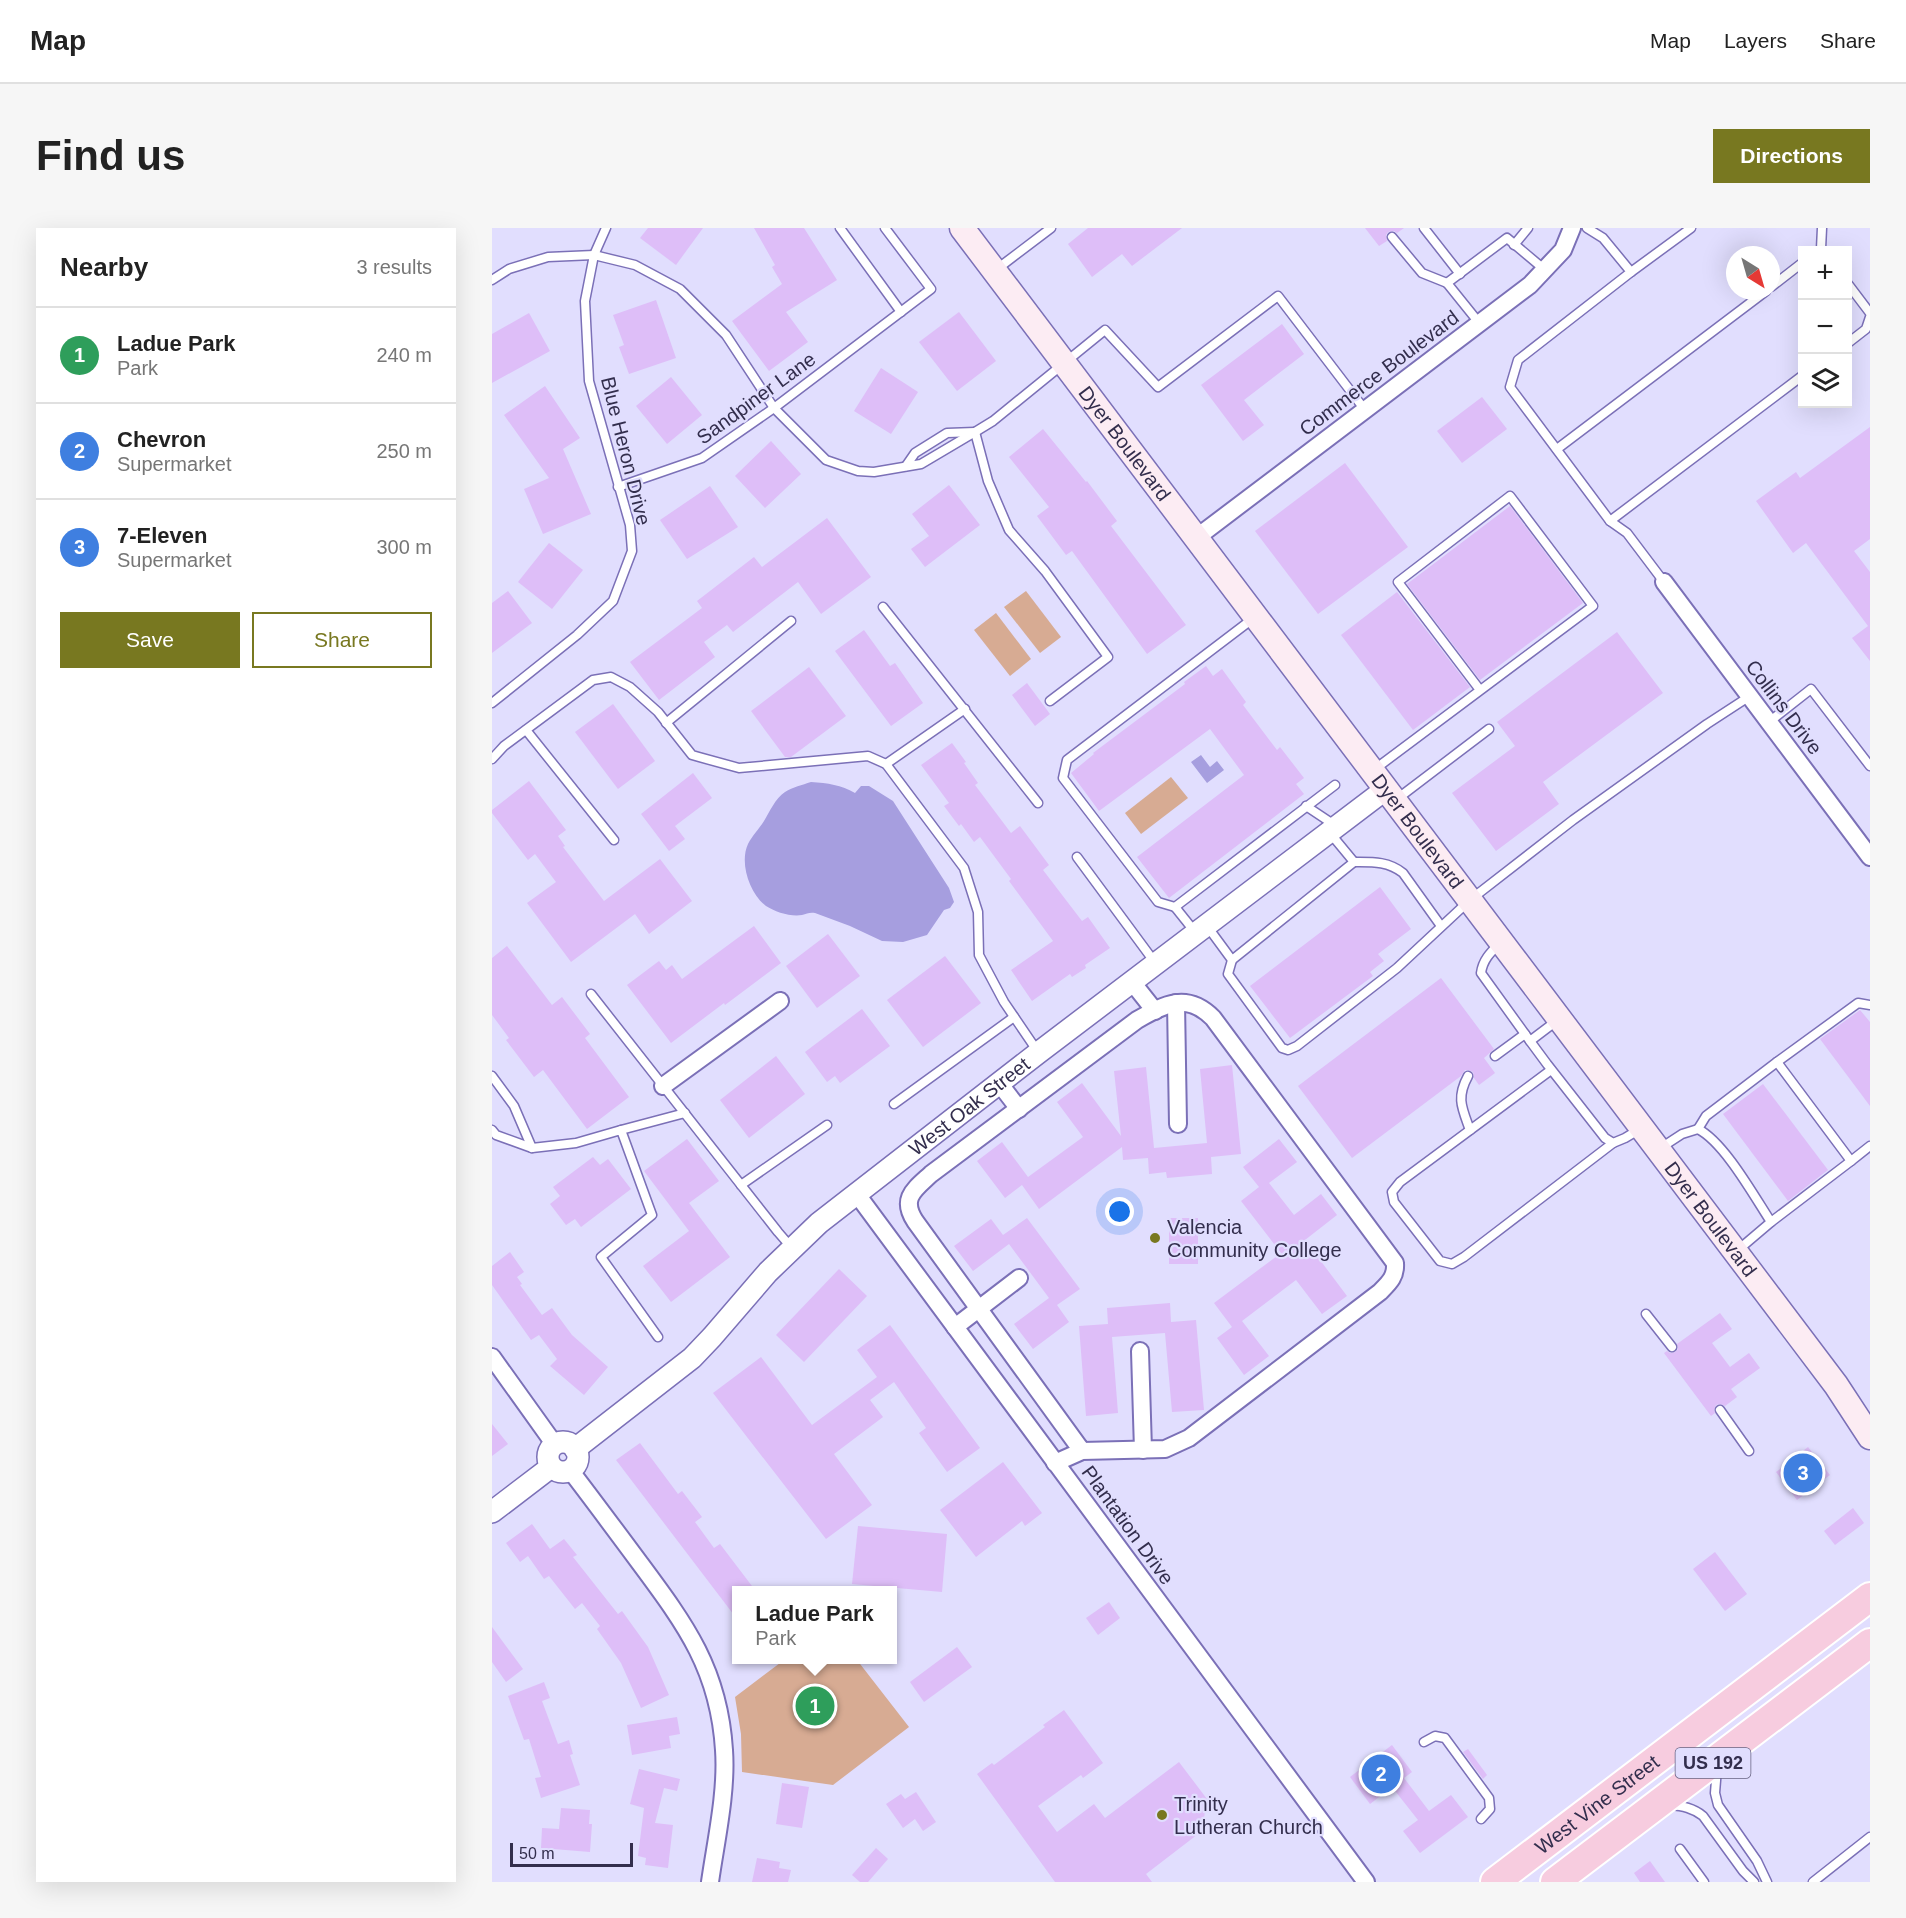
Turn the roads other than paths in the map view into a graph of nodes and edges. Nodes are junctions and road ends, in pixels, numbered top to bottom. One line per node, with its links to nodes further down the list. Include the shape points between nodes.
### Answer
1 (606, 228): 17 (lane, Blue Heron Drive)
2 (840, 228): 28 (lane)
3 (885, 228): 28 (lane, Sandpiner Lane, via 931,289)
4 (962, 228): 20 (main road, Dyer Boulevard)
5 (1051, 228): 20 (lane)
6 (1424, 228): 22 (lane)
7 (1505, 228): 14 (lane)
8 (1528, 228): 15 (lane)
9 (1572, 228): 19 (street, Commerce Boulevard, via 1563,250)
10 (1587, 228): 21 (lane, via 1603,238)
11 (1691, 228): 21 (lane)
12 (1822, 228): 16 (lane)
13 (1392, 237): 25 (lane, via 1422,273)
14 (1507, 238): 15 (lane); 22 (lane)
15 (1514, 245): 19 (lane)
16 (1821, 246)
17 (594, 255): 23 (lane, via 549,257 509,269); 34 (lane, via 636,265 680,289 726,335); 39 (lane, Blue Heron Drive, via 585,302 589,381)
18 (1798, 267): 24 (lane)
19 (1545, 270): 30 (street, Commerce Boulevard)
20 (995, 271): 32 (main road, Dyer Boulevard)
21 (1632, 272): 37 (lane, via 1518,360 1510,387)
22 (1460, 274): 25 (lane)
23 (492, 280)
24 (1780, 280)
25 (1447, 283): 30 (lane)
26 (1852, 290): 29 (lane)
27 (1754, 300): 37 (lane)
28 (901, 312): 34 (lane, Sandpiner Lane)
29 (1870, 315): 31 (lane, via 1866,329)
30 (1480, 324): 35 (street, Commerce Boulevard)
31 (1852, 340)
32 (1064, 362): 35 (lane, via 1105,330 1158,387 1278,296); 36 (lane); 41 (main road, Dyer Boulevard)
33 (1798, 380): 40 (lane)
34 (774, 408): 38 (lane, via 825,460 858,471); 39 (lane, Sandpiner Lane, via 702,458)
35 (1365, 410): 41 (street, Commerce Boulevard)
36 (975, 432): 38 (lane, via 921,464); 38 (lane, via 947,433 915,453); 48 (lane, via 988,481 1009,530 1045,571 1108,657)
37 (1557, 449): 40 (lane)
38 (906, 466)
39 (618, 487): 49 (lane, Blue Heron Drive, via 630,525 632,551 614,601)
40 (1610, 521): 42 (lane, via 1627,533)
41 (1196, 538): 44 (main road, Dyer Boulevard)
42 (1664, 582): 47 (street, Collins Drive)
43 (883, 607): 50 (lane)
44 (1255, 616): 59 (main road, Dyer Boulevard); 68 (lane, via 1066,760 1063,778 1158,902)
45 (791, 621): 52 (lane)
46 (1480, 690): 46 (lane, via 1593,606 1510,496 1398,582); 59 (lane)
47 (1750, 696): 51 (street, Collins Drive); 67 (lane, via 1573,820)
48 (1050, 701)
49 (492, 703)
50 (965, 709): 56 (lane); 60 (lane)
51 (1769, 722): 57 (lane, via 1811,689); 65 (street, Collins Drive)
52 (666, 723): 54 (lane, via 630,687 611,677 593,680); 56 (lane, via 692,755 739,768 868,756)
53 (1489, 729): 59 (lane)
54 (526, 730): 55 (lane); 63 (lane)
55 (492, 759)
56 (886, 764): 80 (lane, via 964,868 978,912 980,956)
57 (1870, 766)
58 (1335, 784): 61 (lane)
59 (1384, 787): 62 (street, West Oak Street); 67 (main road, Dyer Boulevard)
60 (1038, 802)
61 (1306, 806): 62 (lane); 68 (lane)
62 (1333, 830): 66 (lane); 70 (street, West Oak Street)
63 (614, 840)
64 (1077, 857): 73 (lane)
65 (1870, 857)
66 (1354, 862): 69 (lane, via 1382,863 1403,873); 72 (lane)
67 (1470, 900): 69 (lane); 71 (main road, Dyer Boulevard)
68 (1175, 907): 70 (lane)
69 (1442, 926): 72 (lane, via 1397,968 1288,1050 1282,1048 1228,974)
70 (1202, 930): 72 (lane); 73 (street, West Oak Street)
71 (1501, 942): 81 (main road, Dyer Boulevard); 82 (lane, via 1487,956 1481,973)
72 (1232, 960)
73 (1156, 964): 74 (street, West Oak Street)
74 (1132, 982): 79 (street); 83 (street, West Oak Street)
75 (591, 994): 90 (lane)
76 (780, 1001): 90 (street)
77 (1176, 1003): 79 (street); 94 (street); 122 (street, via 1193,1003 1213,1018 1395,1263 1396,1272 1380,1292 1189,1438 1165,1449)
78 (1870, 1005): 85 (lane, via 1858,1003)
79 (1155, 1011): 92 (street, via 1137,1020)
80 (1014, 1017): 83 (lane); 91 (lane)
81 (1559, 1019): 82 (lane); 96 (main road, Dyer Boulevard)
82 (1528, 1037): 84 (lane); 86 (lane)
83 (1038, 1053): 89 (street, West Oak Street)
84 (1495, 1056)
85 (1778, 1062): 97 (lane, via 1706,1116); 105 (lane)
86 (1551, 1070): 99 (lane); 101 (lane)
87 (492, 1076): 103 (lane, via 514,1106)
88 (1468, 1076): 99 (lane, via 1461,1089)
89 (999, 1083): 92 (street); 107 (street, West Oak Street)
90 (663, 1086): 93 (lane)
91 (894, 1104)
92 (1019, 1108): 112 (street, via 931,1174 912,1192 908,1203 908,1210)
93 (685, 1113): 98 (lane); 106 (lane)
94 (1178, 1124)
95 (827, 1125): 106 (lane)
96 (1641, 1128): 101 (lane); 104 (main road, Dyer Boulevard)
97 (1698, 1129): 104 (lane, via 1682,1134); 108 (lane, via 1707,1133 1737,1169)
98 (621, 1130): 103 (lane, via 576,1143); 115 (lane, via 652,1215 601,1257)
99 (1470, 1130): 101 (lane, via 1392,1192 1394,1202 1440,1261 1452,1264)
100 (492, 1131): 103 (lane)
101 (1613, 1143)
102 (1870, 1146): 105 (lane)
103 (532, 1148)
104 (1658, 1150): 110 (main road, Dyer Boulevard)
105 (1851, 1161): 108 (lane)
106 (741, 1185): 109 (lane)
107 (856, 1193): 109 (street, West Oak Street); 114 (street, Plantation Drive)
108 (1771, 1222): 110 (lane)
109 (792, 1247): 121 (street, West Oak Street, via 692,1358)
110 (1735, 1252): 120 (main road, Dyer Boulevard, via 1836,1385)
111 (1019, 1278): 112 (street)
112 (979, 1309): 114 (street); 123 (street)
113 (1646, 1314): 116 (lane)
114 (955, 1327): 125 (street, Plantation Drive)
115 (658, 1337)
116 (1672, 1347)
117 (1140, 1351): 122 (street)
118 (492, 1357): 121 (street)
119 (1720, 1410): 124 (lane)
120 (1870, 1437)
121 (565, 1447): 126 (street, via 577,1460)
122 (1143, 1450): 123 (street)
123 (1082, 1451): 125 (street)
124 (1749, 1451)
125 (1055, 1463): 137 (street, Plantation Drive)
126 (561, 1468): 127 (street); 136 (street, via 676,1612 708,1671 717,1699 724,1753)
127 (492, 1512)
128 (1870, 1597): 138 (highway, West Vine Street / US 192)
129 (1870, 1643): 131 (highway, West Vine Street / US 192)
130 (1424, 1742): 133 (lane, via 1435,1736 1445,1738 1491,1803)
131 (1719, 1758): 132 (highway, West Vine Street / US 192); 142 (lane, via 1715,1782 1718,1805)
132 (1658, 1804): 139 (highway, West Vine Street / US 192); 141 (lane, via 1696,1810)
133 (1481, 1819)
134 (1870, 1837): 143 (lane)
135 (1680, 1849): 140 (lane)
136 (710, 1882)
137 (1366, 1882)
138 (1497, 1882)
139 (1555, 1882)
140 (1704, 1882)
141 (1754, 1882)
142 (1767, 1882)
143 (1813, 1882)

